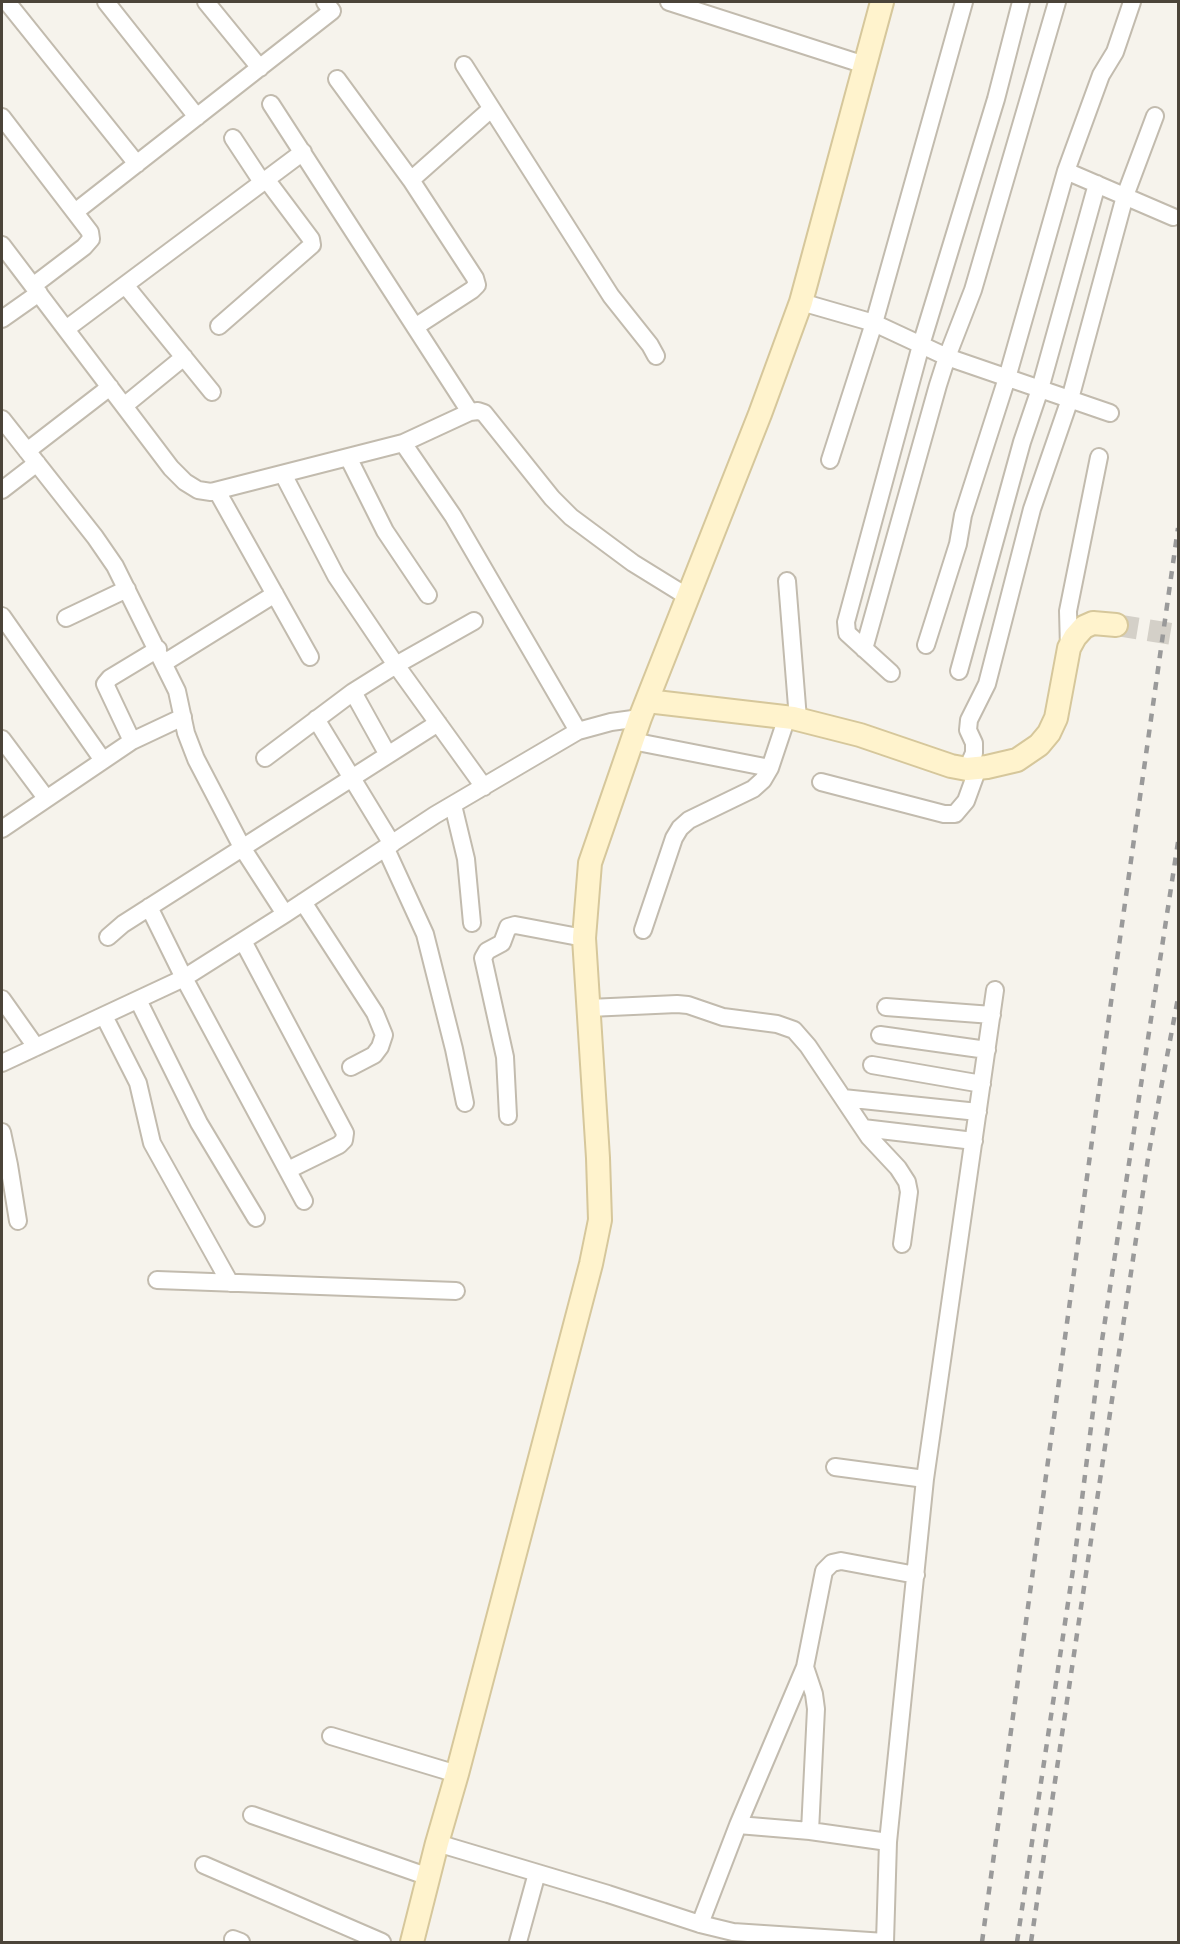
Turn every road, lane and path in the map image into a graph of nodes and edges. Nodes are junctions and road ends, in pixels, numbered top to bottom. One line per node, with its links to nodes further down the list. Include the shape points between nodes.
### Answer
1 (7, 2): 22 (street)
2 (106, 2): 19 (street)
3 (206, 2): 13 (street)
4 (325, 2): 13 (street, via 332,11)
5 (669, 2): 12 (street)
6 (882, 2): 12 (main road)
7 (964, 2): 35 (street)
8 (1021, 2): 39 (street, via 996,99)
9 (1057, 2): 42 (street, via 973,290)
10 (1132, 2): 23 (street)
11 (464, 65): 16 (street)
12 (865, 65): 33 (main road)
13 (260, 68): 19 (street)
14 (337, 79): 24 (street)
15 (271, 104): 21 (street)
16 (491, 109): 24 (street); 40 (street, via 610,296)
17 (1155, 116): 27 (street)
18 (2, 117): 28 (street)
19 (197, 117): 22 (street)
20 (233, 138): 25 (street)
21 (303, 152): 25 (street); 37 (street)
22 (137, 164): 28 (street)
23 (1066, 171): 26 (street); 43 (street)
24 (411, 180): 37 (street, via 477,285)
25 (264, 181): 31 (street); 36 (street, via 312,245)
26 (1097, 184): 27 (street); 45 (street)
27 (1125, 196): 29 (street); 47 (street)
28 (75, 212): 32 (street, via 90,232 90,239)
29 (1173, 217)
30 (2, 245): 32 (street)
31 (125, 285): 38 (street); 41 (street)
32 (36, 289): 34 (street); 38 (street)
33 (801, 302): 35 (street); 64 (main road)
34 (2, 319)
35 (874, 324): 39 (street); 56 (street)
36 (219, 326)
37 (416, 327): 49 (street)
38 (66, 329): 44 (street)
39 (921, 345): 42 (street); 71 (street, via 846,622 847,633)
40 (656, 356)
41 (183, 357): 46 (street); 48 (street)
42 (946, 357): 43 (street); 71 (street)
43 (1007, 378): 45 (street); 69 (street)
44 (110, 387): 48 (street); 53 (street)
45 (1040, 389): 47 (street); 75 (street)
46 (212, 392)
47 (1070, 399): 50 (street); 91 (street, via 1032,509 987,684 969,720)
48 (124, 406): 59 (street, via 185,482 198,490)
49 (470, 412): 52 (street); 64 (street, via 484,414 571,517)
50 (1110, 412)
51 (2, 419): 53 (street)
52 (404, 443): 55 (street); 83 (street, via 453,516)
53 (32, 457): 58 (street); 61 (street, via 95,537)
54 (1099, 457): 70 (street, via 1068,611)
55 (348, 458): 57 (street); 63 (street, via 386,531)
56 (830, 460)
57 (283, 474): 59 (street); 74 (street, via 336,576)
58 (2, 490)
59 (217, 491): 62 (street)
60 (787, 581): 80 (street)
61 (127, 589): 66 (street); 72 (street)
62 (275, 594): 72 (street); 73 (street)
63 (428, 595)
64 (688, 597): 78 (main road)
65 (2, 616): 89 (street)
66 (66, 618)
67 (474, 621): 74 (street)
68 (1116, 625): 70 (main road, via 1084,627)
69 (926, 645)
70 (1069, 648): 91 (main road, via 1056,718 1049,733 1017,760)
71 (864, 649): 76 (street)
72 (161, 656): 79 (street, via 177,691); 85 (street, via 110,678 105,684)
73 (310, 657)
74 (396, 665): 77 (street); 82 (street)
75 (958, 671)
76 (891, 673)
77 (353, 692): 81 (street); 87 (street)
78 (643, 710): 80 (main road); 83 (street); 86 (main road)
79 (183, 717): 85 (street); 99 (street, via 196,759)
80 (793, 718): 90 (street); 91 (main road, via 860,735 951,766)
81 (316, 719): 88 (street); 92 (street)
82 (438, 723): 87 (street); 94 (street)
83 (578, 731): 94 (street)
84 (2, 739): 95 (street)
85 (132, 741): 89 (street)
86 (632, 741): 90 (street); 106 (main road, via 590,863)
87 (388, 755): 92 (street)
88 (265, 758)
89 (102, 759): 95 (street)
90 (770, 768): 104 (street, via 753,789 680,828)
91 (977, 768): 93 (street, via 966,801 954,814)
92 (352, 778): 98 (street); 99 (street)
93 (821, 782)
94 (484, 787): 96 (street)
95 (46, 798): 97 (street)
96 (453, 805): 98 (street); 103 (street, via 466,859)
97 (2, 829)
98 (389, 846): 100 (street); 124 (street, via 425,934)
99 (243, 849): 101 (street); 102 (street)
100 (303, 902): 102 (street); 121 (street, via 375,1013 384,1035 374,1055)
101 (149, 907): 105 (street); 108 (street)
102 (285, 914): 107 (street)
103 (472, 923)
104 (644, 930)
105 (108, 937)
106 (584, 938): 113 (main road); 126 (street, via 515,925 508,927 502,943 487,951 483,958 505,1057)
107 (243, 941): 108 (street); 130 (street, via 345,1133 339,1145)
108 (184, 978): 111 (street); 130 (street)
109 (995, 990): 114 (street)
110 (2, 999): 117 (street)
111 (138, 1000): 115 (street); 132 (street, via 199,1123)
112 (886, 1007): 114 (street)
113 (588, 1008): 123 (street, via 665,1003 777,1024 794,1030); 143 (main road, via 600,1220)
114 (992, 1015): 118 (street)
115 (104, 1016): 117 (street); 136 (street, via 138,1083 152,1143)
116 (880, 1035): 118 (street)
117 (36, 1047): 119 (street)
118 (987, 1050): 122 (street)
119 (2, 1063)
120 (872, 1065): 122 (street)
121 (351, 1067)
122 (982, 1084): 125 (street)
123 (843, 1098): 125 (street); 127 (street)
124 (465, 1103)
125 (978, 1112): 129 (street)
126 (508, 1116)
127 (863, 1128): 129 (street); 134 (street, via 907,1182)
128 (2, 1132): 133 (street)
129 (974, 1141): 139 (street)
130 (288, 1170): 131 (street)
131 (304, 1202)
132 (256, 1218)
133 (18, 1221)
134 (902, 1244)
135 (157, 1280): 136 (street)
136 (230, 1283): 137 (street)
137 (456, 1291)
138 (835, 1467): 139 (street)
139 (925, 1479): 140 (street)
140 (916, 1575): 141 (street, via 841,1561 831,1563 824,1571); 147 (street)
141 (805, 1668): 145 (street); 146 (street, via 816,1709)
142 (331, 1736): 143 (street)
143 (457, 1774): 148 (main road)
144 (252, 1815): 151 (street)
145 (738, 1825): 146 (street); 152 (street)
146 (810, 1831): 147 (street)
147 (888, 1842): 156 (street)
148 (437, 1843): 150 (street); 151 (main road)
149 (204, 1865): 153 (street)
150 (537, 1873): 152 (street); 155 (street)
151 (429, 1877): 154 (main road)
152 (700, 1924): 156 (street, via 733,1932)
153 (382, 1942)
154 (412, 1942)
155 (520, 1942)
156 (885, 1942)

